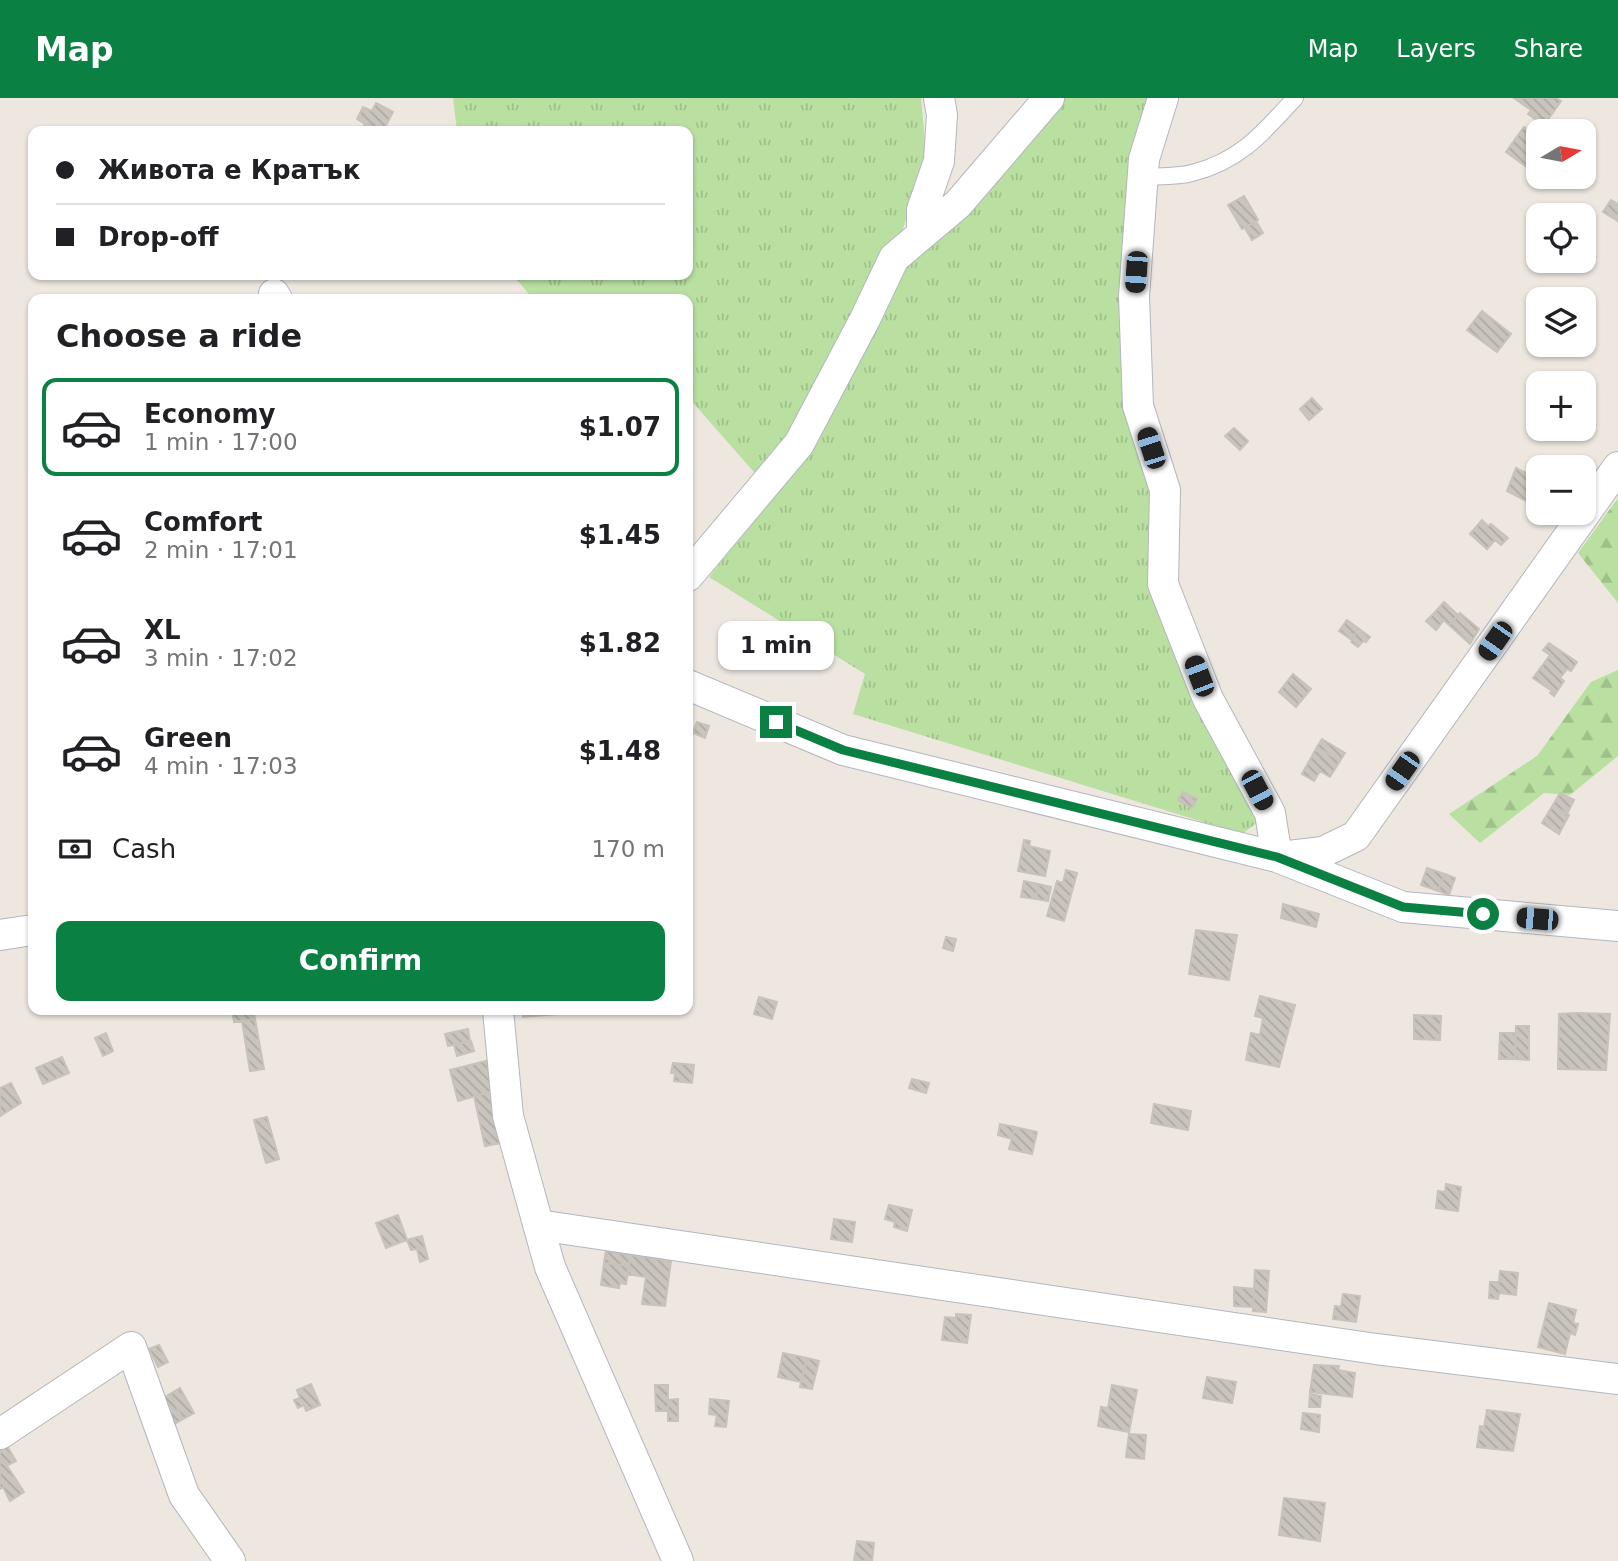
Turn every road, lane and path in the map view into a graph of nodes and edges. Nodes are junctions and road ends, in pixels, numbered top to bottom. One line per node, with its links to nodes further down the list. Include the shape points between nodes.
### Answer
1 (939, 98): 6 (street, via 939,161 922,210)
2 (1049, 98): 6 (street, via 958,204)
3 (1163, 98): 5 (street)
4 (1295, 98): 5 (lane, via 1256,141 1234,157 1190,174)
5 (1143, 177): 10 (street, via 1135,296 1138,407 1165,490 1163,584 1208,699 1270,813)
6 (922, 234): 8 (street, via 894,258 799,444)
7 (1618, 467): 10 (street, via 1356,836 1323,852)
8 (693, 570)
9 (693, 687): 10 (street, via 843,750)
10 (1277, 857): 11 (street, via 1403,907)
11 (1618, 926)
12 (28, 931): 13 (street)
13 (0, 935)
14 (498, 1015): 15 (street, via 508,1116)
15 (538, 1225): 16 (street, via 1376,1349); 19 (street, via 550,1267)
16 (1618, 1379)
17 (0, 1434): 18 (street, via 131,1347 184,1494)
18 (230, 1561)
19 (678, 1561)

